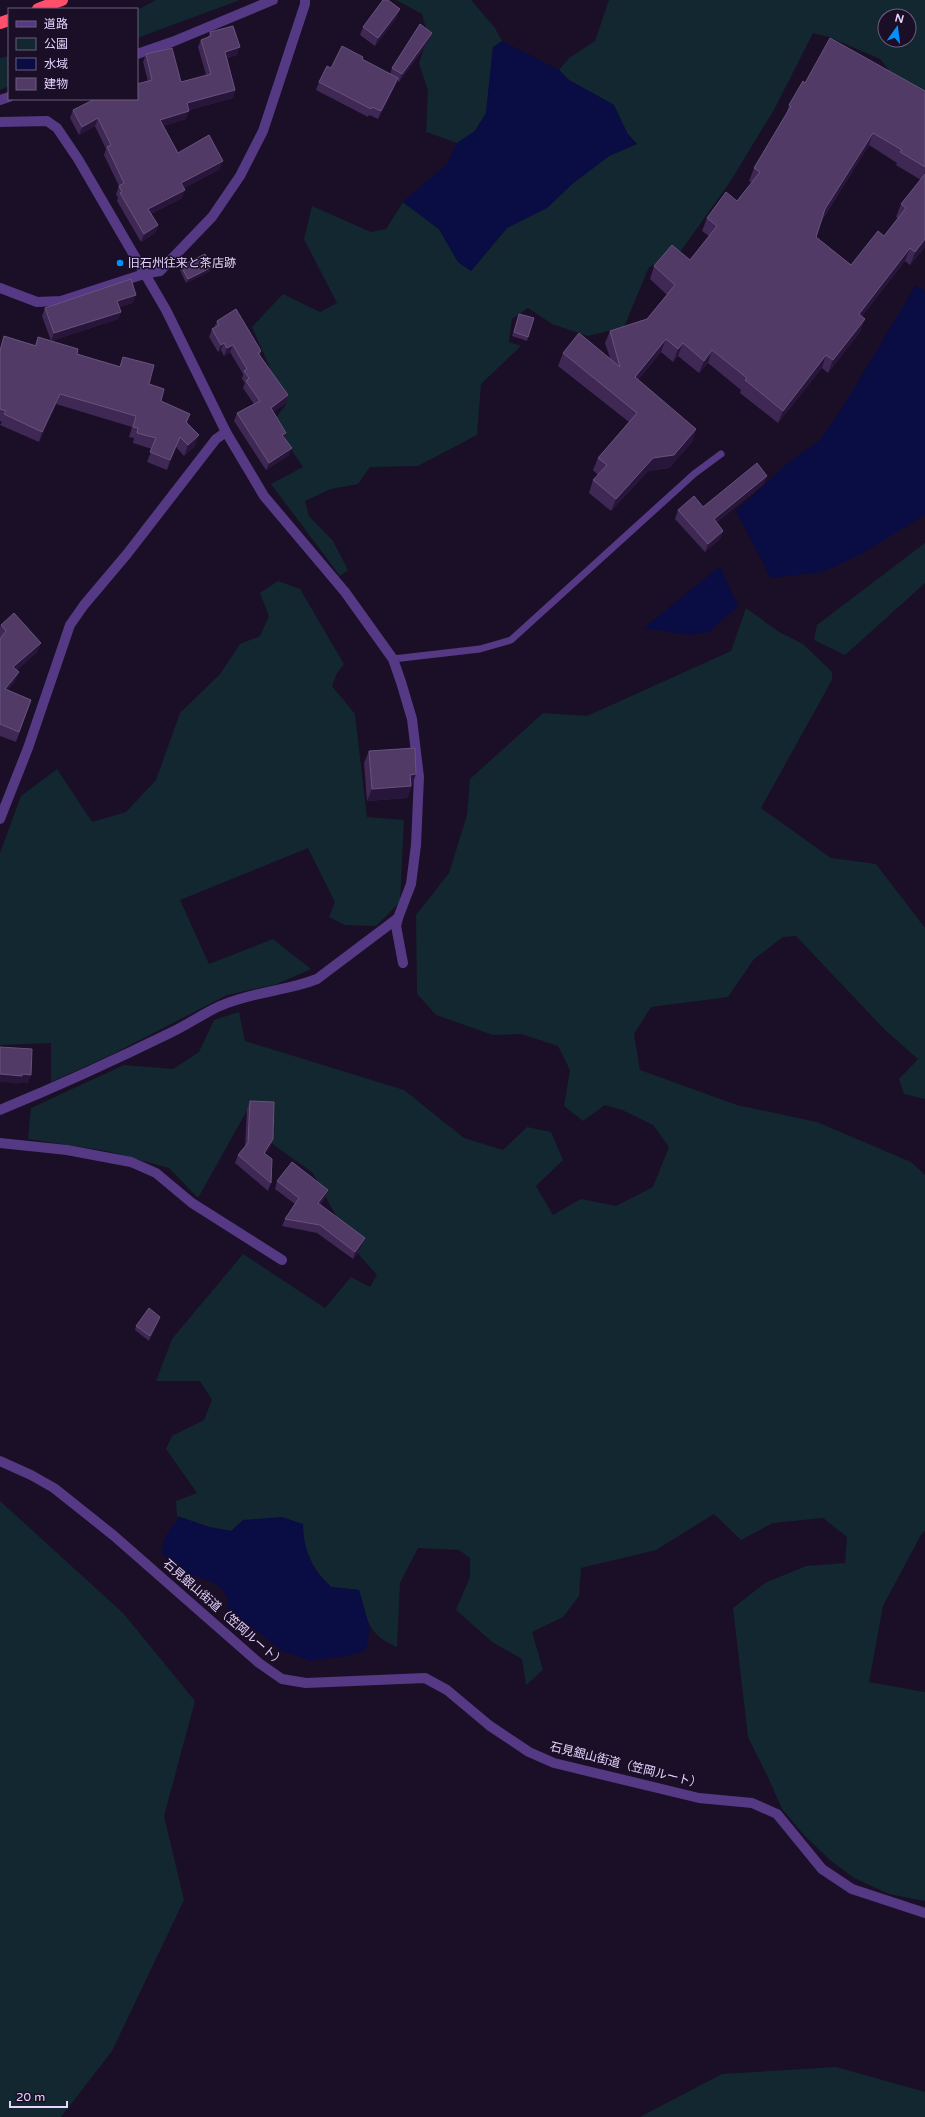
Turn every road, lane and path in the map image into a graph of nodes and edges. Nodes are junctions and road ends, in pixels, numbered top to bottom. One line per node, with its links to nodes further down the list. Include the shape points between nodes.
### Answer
1 (62, 0): 4 (highway)
2 (273, 0): 5 (street)
3 (304, 0): 7 (street, via 305,4 263,131 240,176 212,216 160,272)
4 (41, 8)
5 (138, 54)
6 (0, 122): 7 (street, via 47,121 57,128 78,159)
7 (144, 274): 8 (street, via 61,301 37,302); 9 (street, via 166,310)
8 (0, 288)
9 (226, 432): 11 (street, via 264,496 344,592); 12 (street, via 216,439 70,625 28,748)
10 (721, 454): 11 (lane, via 694,474 511,640 480,649)
11 (393, 659): 13 (street, via 412,719 419,777 416,844 411,884)
12 (0, 819)
13 (398, 918): 14 (street, via 396,926); 15 (street, via 317,979 259,992 220,1006 185,1026 81,1076)
14 (403, 963)
15 (0, 1110)
16 (0, 1143): 17 (street, via 67,1150 131,1162 156,1173 192,1203)
17 (282, 1260)
18 (0, 1461): 19 (street, 石見銀山街道（笠岡ルート）, via 32,1474 54,1488 113,1535 259,1664 282,1679 306,1682 424,1678 447,1690 490,1726 522,1748 554,1763 700,1798 752,1803 777,1814 822,1869 852,1889)
19 (925, 1913)

